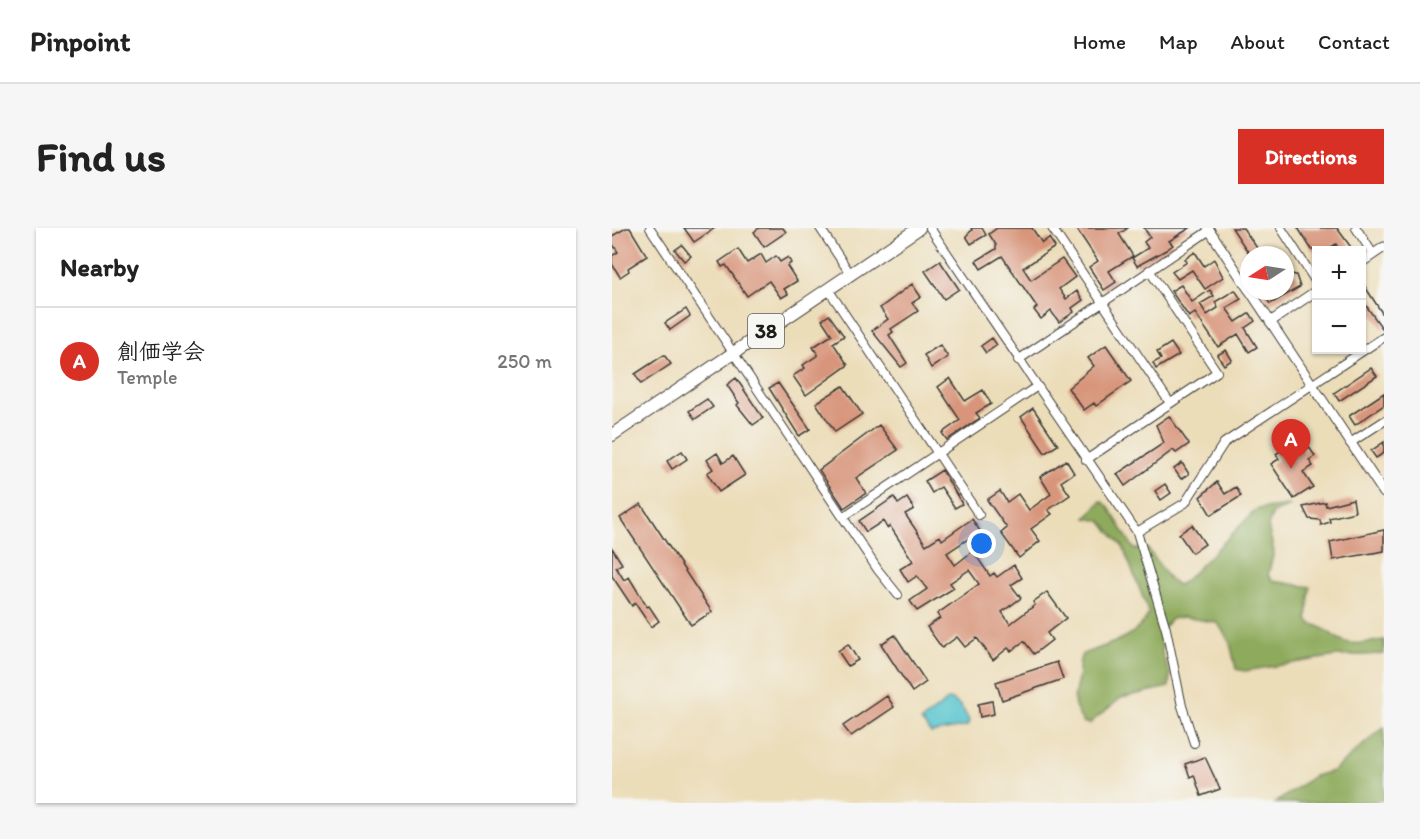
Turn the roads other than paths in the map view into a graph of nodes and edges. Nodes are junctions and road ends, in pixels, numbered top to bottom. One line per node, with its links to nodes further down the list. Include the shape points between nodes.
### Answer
1 (650, 228): 22 (street)
2 (820, 228): 14 (street)
3 (919, 228): 14 (highway, 38)
4 (930, 228): 23 (street)
5 (1052, 228): 19 (street)
6 (1281, 228): 13 (street)
7 (1356, 228): 10 (street)
8 (1209, 229): 12 (street); 15 (street)
9 (1384, 247): 10 (street)
10 (1373, 254): 11 (street)
11 (1366, 259)
12 (1149, 270): 19 (street); 26 (street, via 1216,372)
13 (1312, 274)
14 (851, 275): 16 (highway, 38)
15 (1240, 277)
16 (828, 289): 22 (highway, 38); 30 (street)
17 (1312, 294): 20 (street)
18 (1255, 300): 20 (street)
19 (1102, 302): 23 (street); 26 (street)
20 (1270, 322): 24 (street)
21 (1384, 337): 24 (street)
22 (734, 353): 28 (highway, 38); 35 (street)
23 (1018, 360): 25 (street)
24 (1311, 384): 29 (street); 36 (street, via 1224,443 1185,502)
25 (1036, 387): 30 (street); 31 (street)
26 (1170, 403): 31 (street)
27 (1384, 421): 29 (street)
28 (612, 435)
29 (1350, 443): 32 (street)
30 (938, 453): 34 (street); 35 (street)
31 (1086, 460): 36 (street)
32 (1381, 484): 33 (street)
33 (1384, 492)
34 (979, 515)
35 (843, 517): 37 (street)
36 (1137, 532): 38 (street)
37 (898, 595)
38 (1194, 743)

